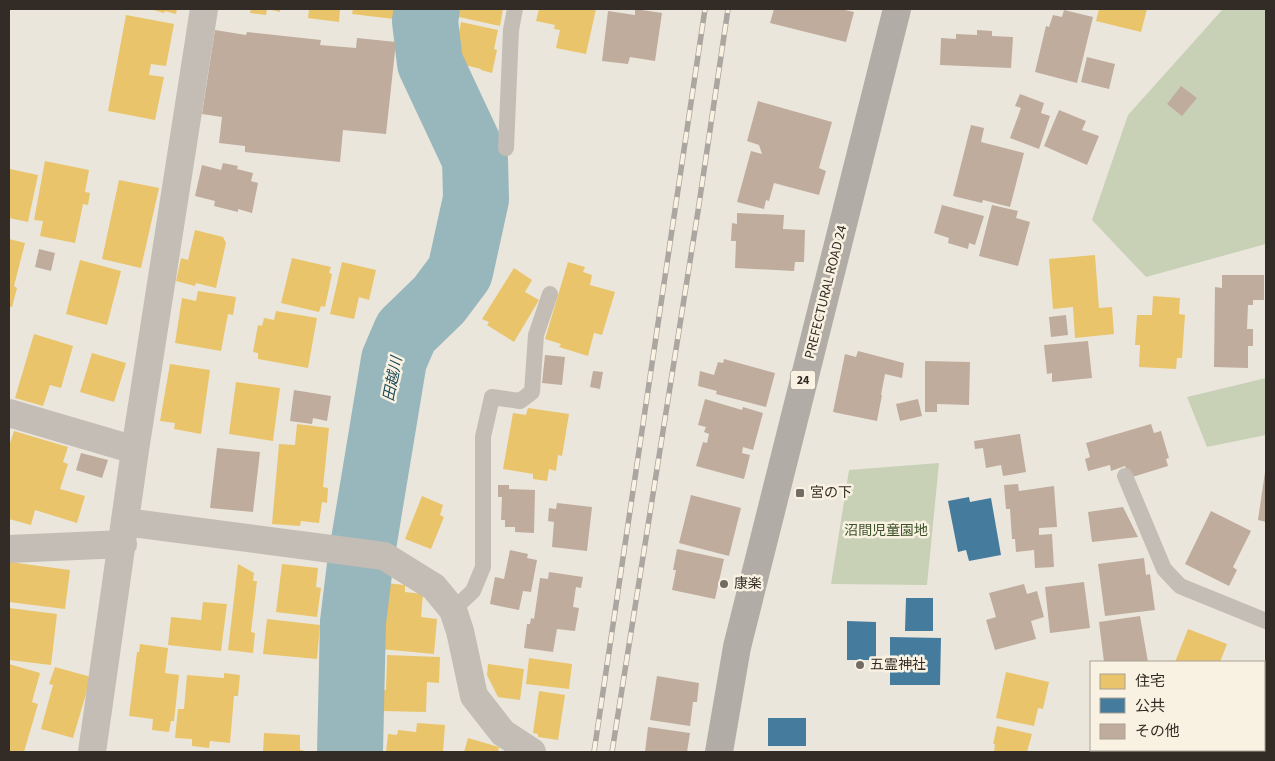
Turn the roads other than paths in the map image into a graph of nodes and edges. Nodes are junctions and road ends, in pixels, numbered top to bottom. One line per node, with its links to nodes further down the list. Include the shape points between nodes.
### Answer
1 (204, 9): 7 (street)
2 (515, 9): 4 (lane, via 511,30)
3 (897, 9): 15 (main road, PREFECTURAL ROAD 24 / 24, via 737,647)
4 (506, 148)
5 (550, 294): 11 (lane, via 536,335 532,392 520,401 492,397 483,437 483,567 473,591)
6 (9, 413): 7 (street)
7 (135, 450): 9 (street)
8 (1125, 476): 12 (lane, via 1164,569 1180,586)
9 (124, 533): 10 (street); 11 (street, via 336,549 384,556 434,587); 13 (street)
10 (9, 549)
11 (453, 610): 14 (street, via 474,696 502,733)
12 (1266, 621)
13 (92, 752)
14 (532, 752)
15 (719, 752)

